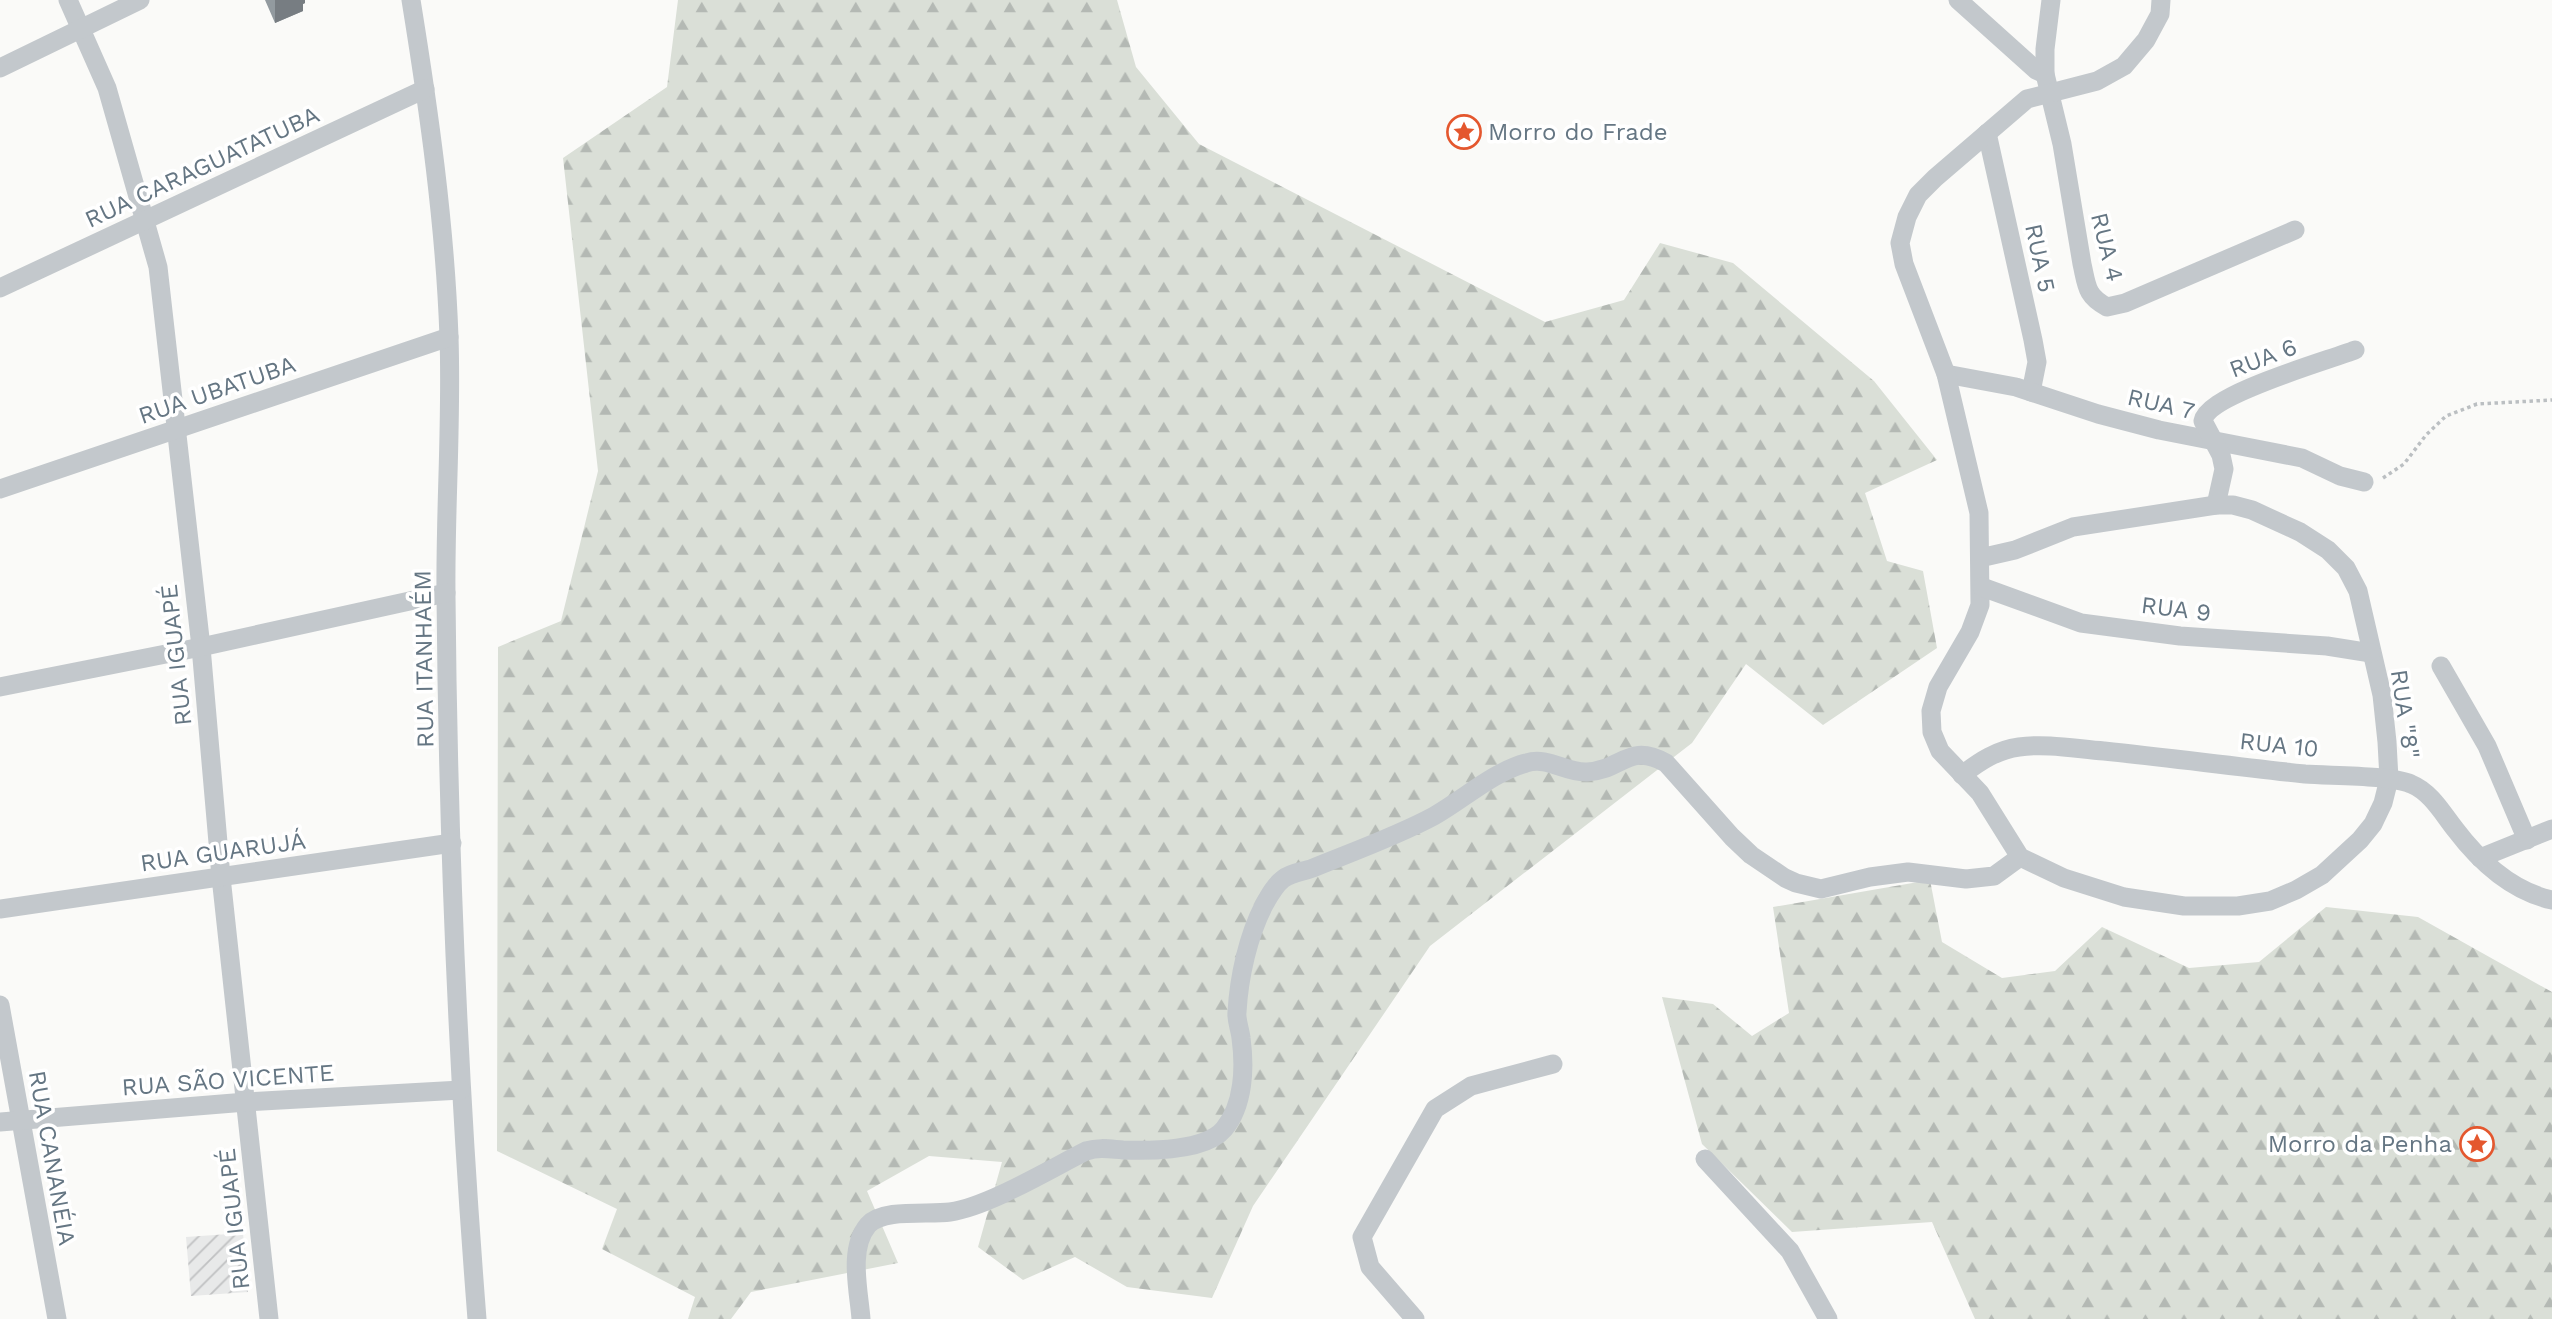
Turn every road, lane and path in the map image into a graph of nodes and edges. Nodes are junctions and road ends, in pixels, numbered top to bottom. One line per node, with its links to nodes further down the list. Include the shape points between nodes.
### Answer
1 (68, 0): 7 (street, RUA IGUAPÉ)
2 (140, 0): 7 (street)
3 (411, 0): 10 (street, RUA ITANHAÉM)
4 (1958, 0): 9 (street)
5 (2051, 0): 9 (street, RUA 4)
6 (2161, 0): 11 (street, via 2160,15 2146,40 2124,66 2096,81)
7 (81, 29): 8 (street); 13 (street, RUA IGUAPÉ, via 107,88)
8 (0, 68)
9 (2045, 74): 11 (street, RUA 4)
10 (425, 89): 13 (street, RUA CARAGUATATUBA); 16 (street, RUA ITANHAÉM, via 438,186)
11 (2051, 94): 12 (street, via 2027,99); 14 (street, RUA 4, via 2088,289 2098,303 2107,307 2125,303)
12 (1987, 133): 18 (street, via 1918,195 1900,243); 19 (street, RUA 5, via 2037,362)
13 (145, 220): 15 (street, RUA CARAGUATATUBA); 21 (street, RUA IGUAPÉ, via 158,267)
14 (2295, 230)
15 (0, 288)
16 (449, 337): 21 (street, RUA UBATUBA); 28 (street, RUA ITANHAÉM)
17 (2355, 350): 22 (street, RUA 6, via 2258,384 2213,406 2203,421)
18 (1946, 374): 19 (street, RUA 7); 26 (street, via 1979,513)
19 (2031, 393): 22 (street, RUA 7, via 2127,422)
20 (2552, 400): 23 (path, via 2477,404 2446,416 2404,464 2384,478)
21 (178, 429): 24 (street, RUA UBATUBA); 29 (street, RUA IGUAPÉ)
22 (2211, 440): 23 (street, RUA 7, via 2302,458); 25 (street, RUA 6, via 2224,469)
23 (2364, 482)
24 (0, 488)
25 (2216, 505): 26 (street, RUA "8", via 2073,527); 30 (street, RUA "8", via 2233,505 2277,520 2328,550 2346,568 2358,591)
26 (1980, 558): 27 (street)
27 (1982, 587): 30 (street, RUA 9, via 2081,623); 33 (street, via 1970,632 1938,687 1931,711 1932,732 1940,751)
28 (446, 593): 29 (street); 37 (street, RUA ITANHAÉM)
29 (201, 647): 32 (street); 40 (street, RUA IGUAPÉ)
30 (2371, 653): 34 (street, RUA "8", via 2385,715)
31 (2441, 666): 36 (street, via 2487,746)
32 (0, 687)
33 (1962, 775): 34 (street, RUA 10, via 2003,750 2042,746); 38 (street, via 1980,793)
34 (2389, 779): 38 (street, RUA "8", via 2383,803 2360,840 2322,875 2270,901 2238,906 2153,903 2074,881); 39 (street, RUA 10, via 2412,784 2428,795)
35 (2552, 829): 36 (street)
36 (2526, 840): 39 (street)
37 (452, 843): 40 (street, RUA GUARUJÁ); 45 (street, RUA ITANHAÉM)
38 (2020, 857): 52 (street, via 1994,876 1966,879 1908,872 1821,889 1785,878 1758,861 1666,763 1654,756 1639,754 1590,772 1538,760 1524,763 1427,820 1295,873 1274,888 1239,982 1236,1015 1242,1090 1223,1131 1196,1145 1100,1147 967,1208 874,1219 865,1228 856,1256)
39 (2480, 858): 41 (street, RUA 10, via 2515,886)
40 (221, 877): 42 (street, RUA GUARUJÁ); 46 (street, RUA IGUAPÉ)
41 (2552, 900)
42 (0, 909)
43 (0, 1005): 47 (street, RUA CANANÉIA)
44 (1552, 1064): 53 (street, via 1471,1086 1435,1109 1362,1237 1370,1267)
45 (461, 1090): 46 (street, RUA SÃO VICENTE); 51 (street, RUA ITANHAÉM)
46 (246, 1102): 47 (street, RUA SÃO VICENTE); 50 (street, RUA IGUAPÉ)
47 (10, 1121): 49 (street, RUA CANANÉIA)
48 (1705, 1159): 54 (street, via 1790,1251)
49 (57, 1319)
50 (269, 1319)
51 (477, 1319)
52 (860, 1319)
53 (1415, 1319)
54 (1828, 1319)

